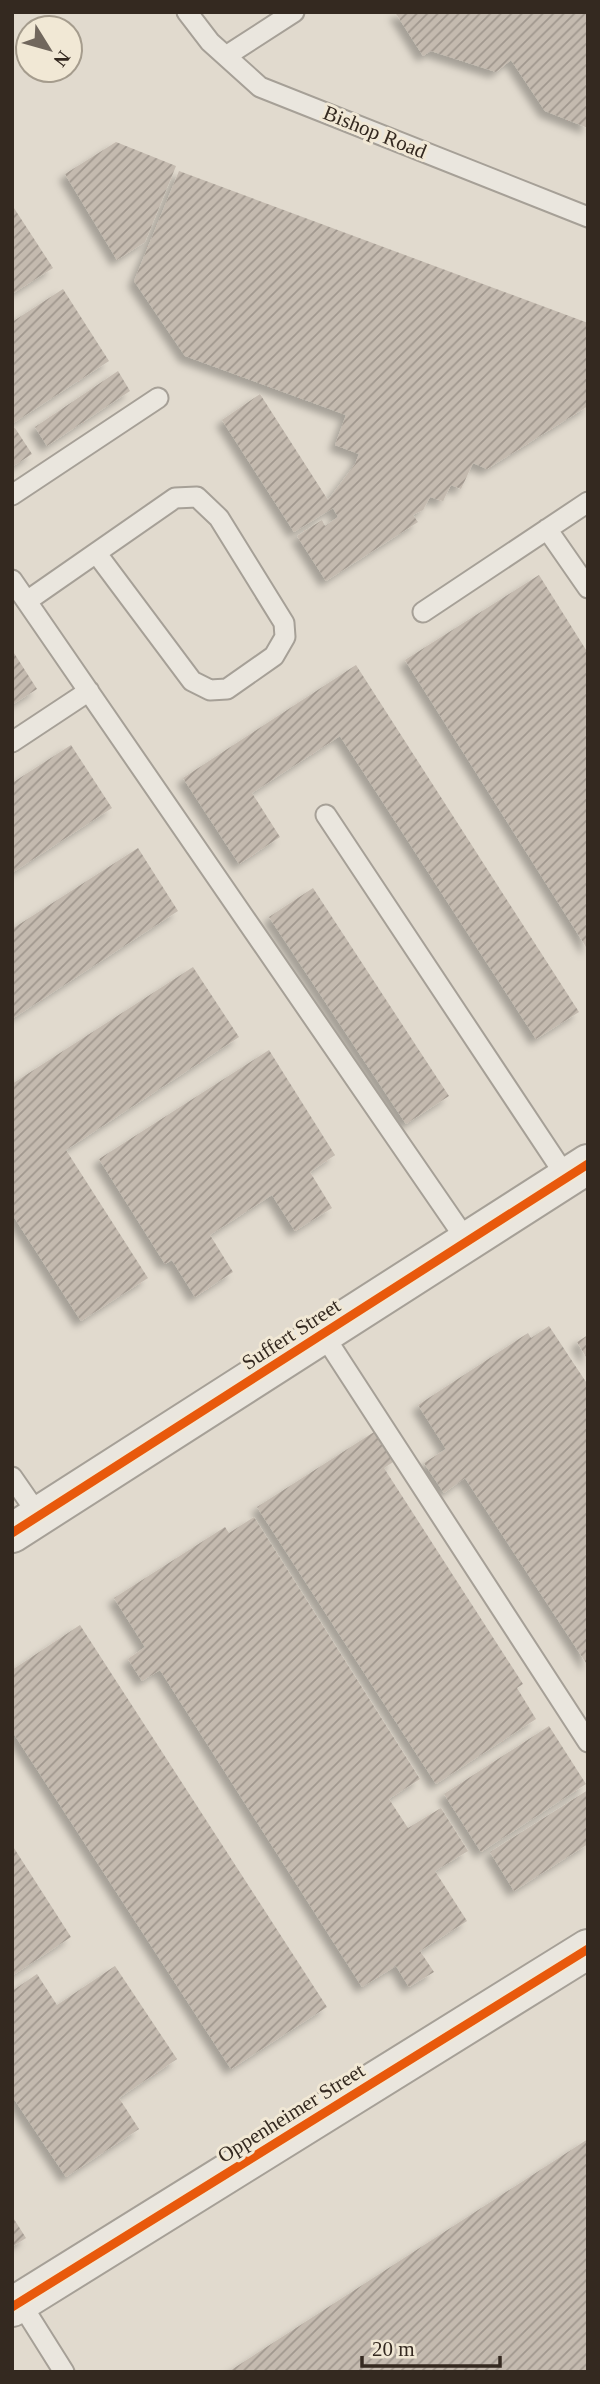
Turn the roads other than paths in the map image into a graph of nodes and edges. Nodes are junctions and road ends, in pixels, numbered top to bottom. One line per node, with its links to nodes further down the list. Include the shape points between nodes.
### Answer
1 (187, 12): 3 (lane, Bishop Road)
2 (293, 12): 3 (lane)
3 (226, 56): 4 (lane, Bishop Road, via 260,87)
4 (588, 216)
5 (158, 398): 6 (lane)
6 (12, 495)
7 (588, 502): 8 (lane)
8 (547, 530): 11 (lane); 13 (lane)
9 (97, 554): 9 (lane, via 175,498 197,497 219,518 284,622 285,637 274,656 227,689 210,690 192,681); 12 (lane)
10 (12, 580): 12 (lane)
11 (588, 588)
12 (27, 601): 14 (lane)
13 (423, 612)
14 (89, 691): 15 (lane); 18 (lane)
15 (12, 742)
16 (327, 815): 17 (lane)
17 (577, 1171): 18 (street, Suffert Street)
18 (467, 1241): 19 (street, Suffert Street)
19 (323, 1334): 21 (street, Suffert Street); 22 (lane)
20 (12, 1477): 21 (lane)
21 (26, 1525)
22 (588, 1742)
23 (588, 1949): 24 (street, Oppenheimer Street)
24 (16, 2305): 25 (lane)
25 (64, 2372)

